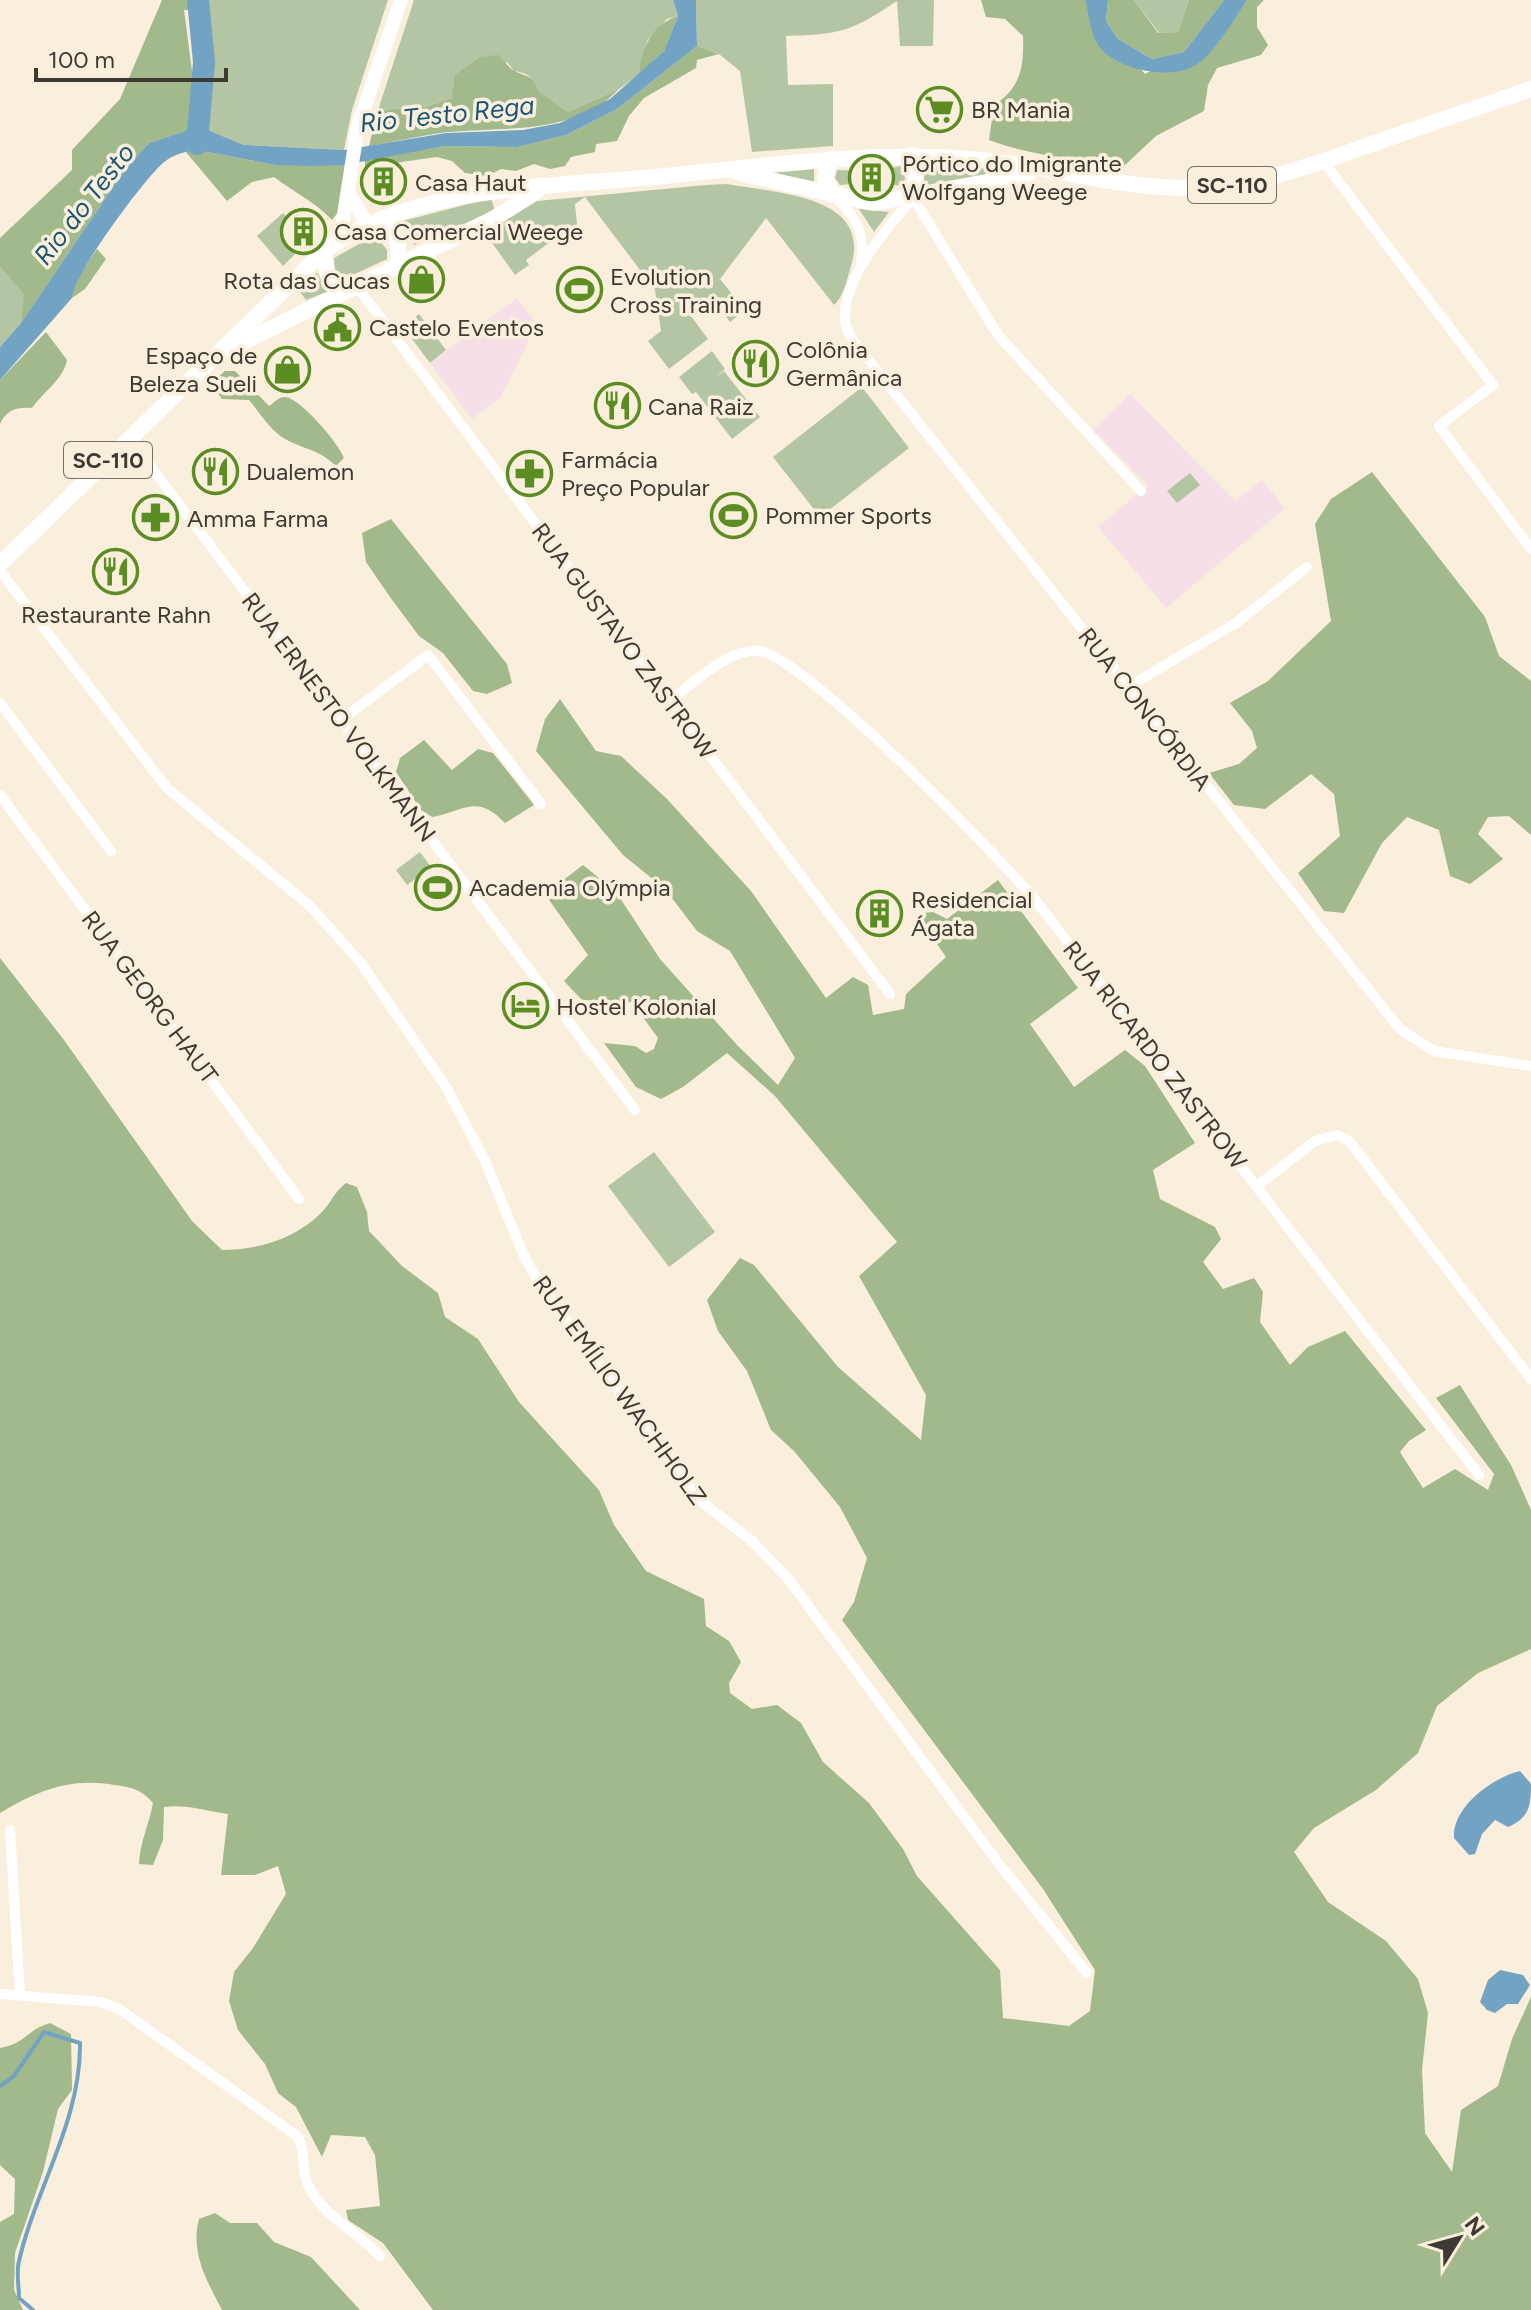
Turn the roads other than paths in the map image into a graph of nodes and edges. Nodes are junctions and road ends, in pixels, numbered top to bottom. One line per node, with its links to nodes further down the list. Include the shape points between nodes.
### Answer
1 (401, 0): 9 (main road, via 362,111)
2 (1531, 89): 5 (main road, SC-110)
3 (913, 155): 4 (main road, SC-110); 7 (main road, SC-110); 11 (main road)
4 (831, 159): 6 (main road, SC-110); 10 (main road, via 825,177)
5 (1323, 161): 7 (main road, SC-110, via 1256,181 1190,188); 21 (street, via 1493,385 1439,426)
6 (726, 170): 8 (main road, SC-110); 10 (main road, SC-110)
7 (1053, 172): 11 (main road, SC-110, via 998,178)
8 (542, 188): 12 (main road, SC-110, via 483,195); 15 (main road, SC-110)
9 (348, 192): 12 (main road); 13 (main road)
10 (833, 195): 11 (main road, SC-110, via 874,203); 16 (street, RUA CONCÓRDIA, via 863,234)
11 (913, 198): 16 (street, RUA CONCÓRDIA); 20 (street, via 998,335)
12 (374, 222): 13 (main road, SC-110); 15 (main road, via 398,243)
13 (340, 239): 14 (main road, SC-110)
14 (323, 252): 17 (main road, via 329,279); 18 (main road, SC-110)
15 (398, 267): 17 (main road, SC-110)
16 (860, 267): 25 (street, RUA CONCÓRDIA, via 844,311 847,331)
17 (358, 288): 18 (main road, SC-110); 26 (street, RUA GUSTAVO ZASTROW)
18 (216, 356): 19 (main road, SC-110)
19 (130, 439): 22 (main road, SC-110); 28 (street, RUA ERNESTO VOLKMANN)
20 (1141, 491)
21 (1531, 549)
22 (0, 564)
23 (1307, 567): 25 (street, via 1236,623)
24 (0, 571): 40 (street, RUA EMÍLIO WACHHOLZ, via 167,788 310,906 361,963 446,1087 541,1286 703,1503 752,1541 789,1580 999,1864)
25 (1128, 687): 33 (street, RUA CONCÓRDIA, via 1400,1029 1434,1051)
26 (669, 701): 32 (street, RUA GUSTAVO ZASTROW); 35 (street, RUA RICARDO ZASTROW, via 744,652 776,657 819,689 1009,869)
27 (0, 703): 31 (street)
28 (341, 720): 30 (street, via 428,655); 34 (street, RUA ERNESTO VOLKMANN)
29 (0, 795): 36 (street, RUA GEORG HAUT)
30 (541, 804)
31 (111, 851)
32 (890, 994)
33 (1531, 1066)
34 (635, 1110)
35 (1257, 1186): 37 (street, via 1315,1141 1338,1135 1350,1142); 38 (street, RUA RICARDO ZASTROW)
36 (299, 1199)
37 (1531, 1379)
38 (1479, 1475)
39 (10, 1830): 42 (street)
40 (1087, 1973)
41 (0, 1994): 42 (street)
42 (20, 1995): 43 (street, via 113,2005 282,2123 304,2146 310,2189 329,2213)
43 (380, 2256)

